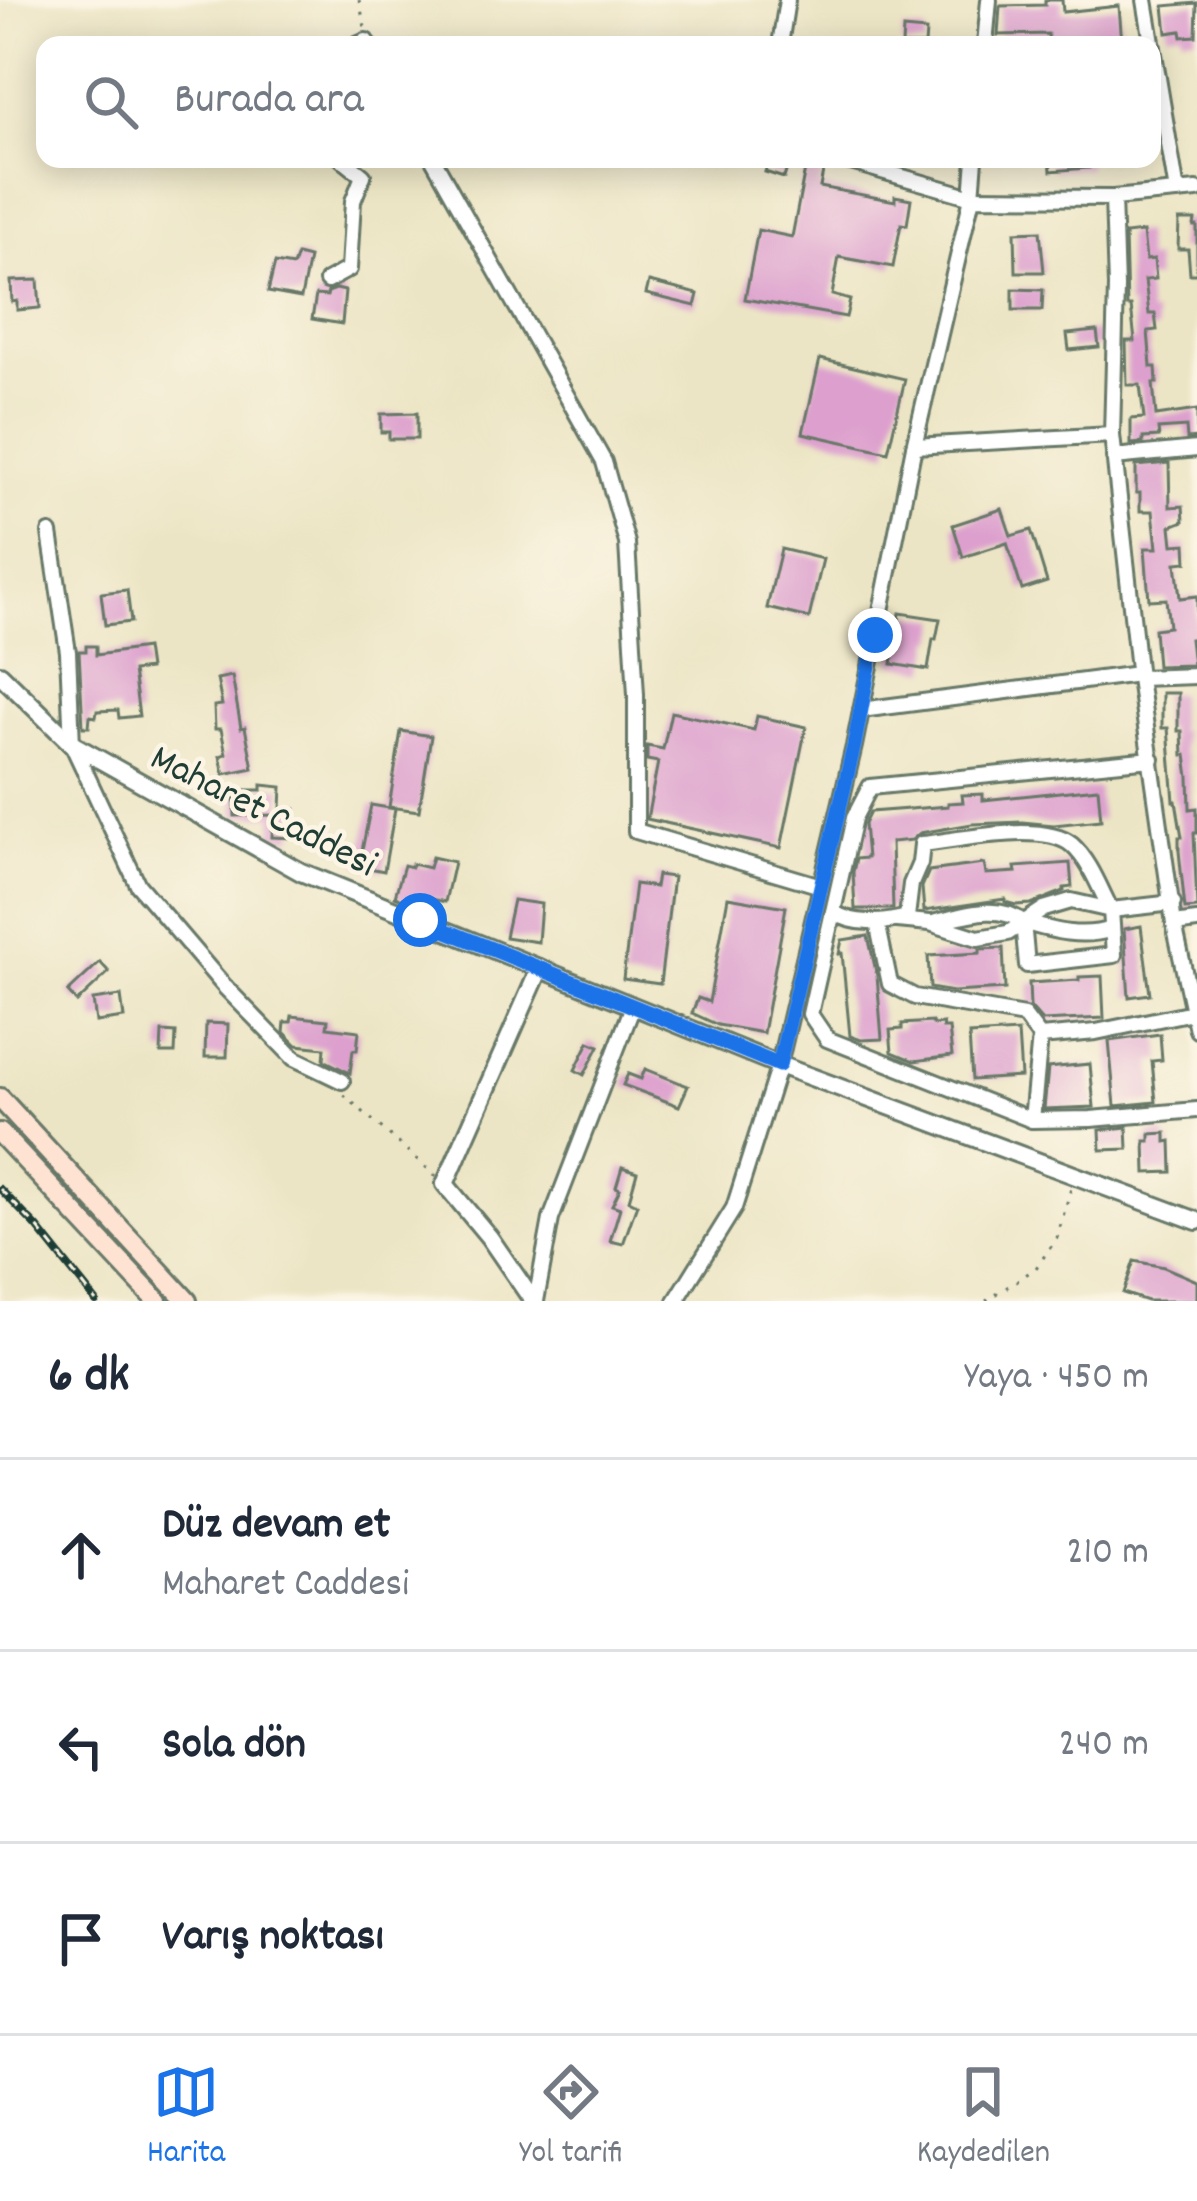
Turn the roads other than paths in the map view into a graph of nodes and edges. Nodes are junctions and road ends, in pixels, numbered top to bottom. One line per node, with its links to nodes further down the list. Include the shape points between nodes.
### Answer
1 (787, 0): 4 (street)
2 (988, 0): 5 (street)
3 (1144, 0): 6 (street)
4 (781, 36)
5 (986, 36)
6 (1150, 36)
7 (1161, 99): 13 (street)
8 (354, 168): 16 (street, via 363,176 352,201 349,269)
9 (438, 168): 28 (street, via 604,462 627,543 636,831)
10 (871, 168): 14 (street)
11 (975, 168): 14 (street)
12 (1197, 190): 13 (street)
13 (1177, 192): 15 (street)
14 (972, 197): 15 (street); 18 (street)
15 (1112, 198): 17 (street)
16 (326, 281)
17 (1112, 435): 18 (street); 20 (street)
18 (914, 446): 25 (street)
19 (1197, 449): 20 (street)
20 (1114, 457): 23 (street)
21 (50, 533): 26 (street)
22 (0, 674): 26 (street, Maharet Caddesi)
23 (1139, 676): 24 (street); 25 (street); 27 (street)
24 (1197, 676)
25 (861, 710): 28 (street)
26 (72, 744): 39 (street, Maharet Caddesi, via 301,872); 45 (street, via 138,885 294,1058)
27 (1152, 759): 29 (street); 31 (street, via 870,787 854,818)
28 (821, 886): 44 (street)
29 (1173, 903): 30 (street); 37 (street)
30 (1111, 910): 32 (street, via 1071,844 1025,833 922,844 907,917); 35 (street, via 1071,901); 38 (street)
31 (833, 912): 34 (street); 48 (street, via 810,1014 827,1039)
32 (896, 920): 34 (street); 36 (street)
33 (1197, 921): 37 (street)
34 (877, 922): 43 (street, via 890,984 915,997 1024,1016)
35 (1023, 922): 36 (street, via 994,911); 36 (street, via 978,938); 38 (street, via 1066,934); 38 (street, via 1027,965 1114,955)
36 (930, 923)
37 (1174, 924): 41 (street)
38 (1112, 929)
39 (540, 968): 40 (street, Maharet Caddesi); 53 (street, via 445,1184)
40 (633, 1006): 44 (street, Maharet Caddesi); 53 (street, via 551,1219)
41 (1193, 1012): 42 (street); 43 (street)
42 (1197, 1030)
43 (1040, 1037): 48 (street)
44 (779, 1065): 50 (street, Maharet Caddesi); 54 (street, via 734,1208)
45 (337, 1084)
46 (0, 1098): 52 (main road)
47 (1197, 1110): 48 (street)
48 (1032, 1120)
49 (0, 1133): 51 (main road)
50 (1194, 1217)
51 (157, 1301)
52 (188, 1301)
53 (534, 1301)
54 (676, 1301)

